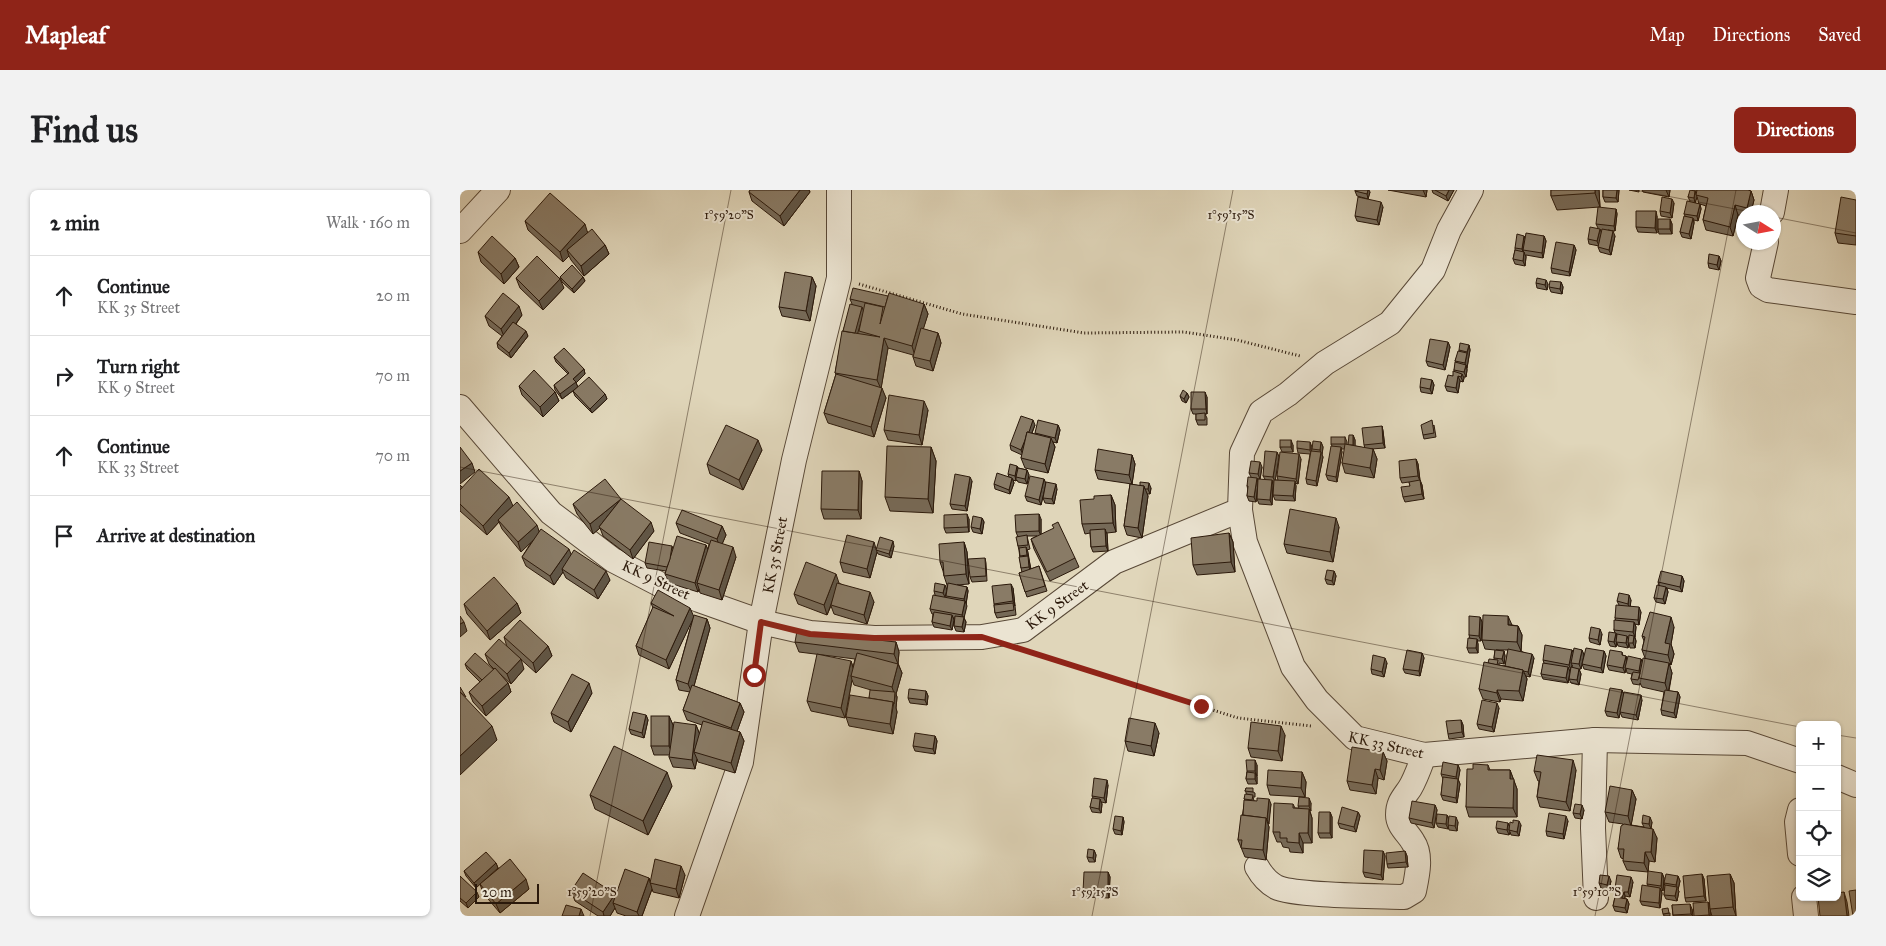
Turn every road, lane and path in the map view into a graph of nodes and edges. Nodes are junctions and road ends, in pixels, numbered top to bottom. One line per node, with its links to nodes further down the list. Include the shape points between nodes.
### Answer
1 (498, 190): 6 (street)
2 (839, 190): 8 (street, KK 35 Street)
3 (1471, 190): 10 (street, via 1449,230 1433,270 1390,323)
4 (1776, 190): 5 (street)
5 (1773, 205)
6 (460, 231)
7 (1764, 250): 9 (street, via 1758,278 1761,286 1768,290)
8 (839, 278): 10 (path, via 962,314 1084,332 1184,332 1236,340); 13 (street, KK 35 Street, via 794,460)
9 (1856, 302)
10 (1325, 363): 12 (street, via 1260,412 1242,453)
11 (460, 407): 13 (street, KK 9 Street, via 551,513 613,560 663,586)
12 (1240, 510): 13 (street, KK 9 Street, via 1114,562 1023,630 982,637 874,638 810,634); 17 (street, KK 33 Street, via 1245,542 1293,667 1317,700 1355,738)
13 (761, 622): 24 (street, KK 35 Street, via 741,762)
14 (1029, 652): 15 (path, via 1238,718)
15 (1320, 728)
16 (1594, 740): 17 (street, KK 33 Street); 18 (street, KK 33 Street, via 1747,743); 22 (street)
17 (1424, 755): 21 (street, via 1410,788 1401,798 1398,816 1417,853 1414,891 1404,897 1302,892 1278,888 1264,878)
18 (1796, 760)
19 (1841, 779): 20 (street)
20 (1856, 785)
21 (1257, 867)
22 (1596, 898)
23 (1804, 901): 25 (street)
24 (688, 916)
25 (1806, 916)

